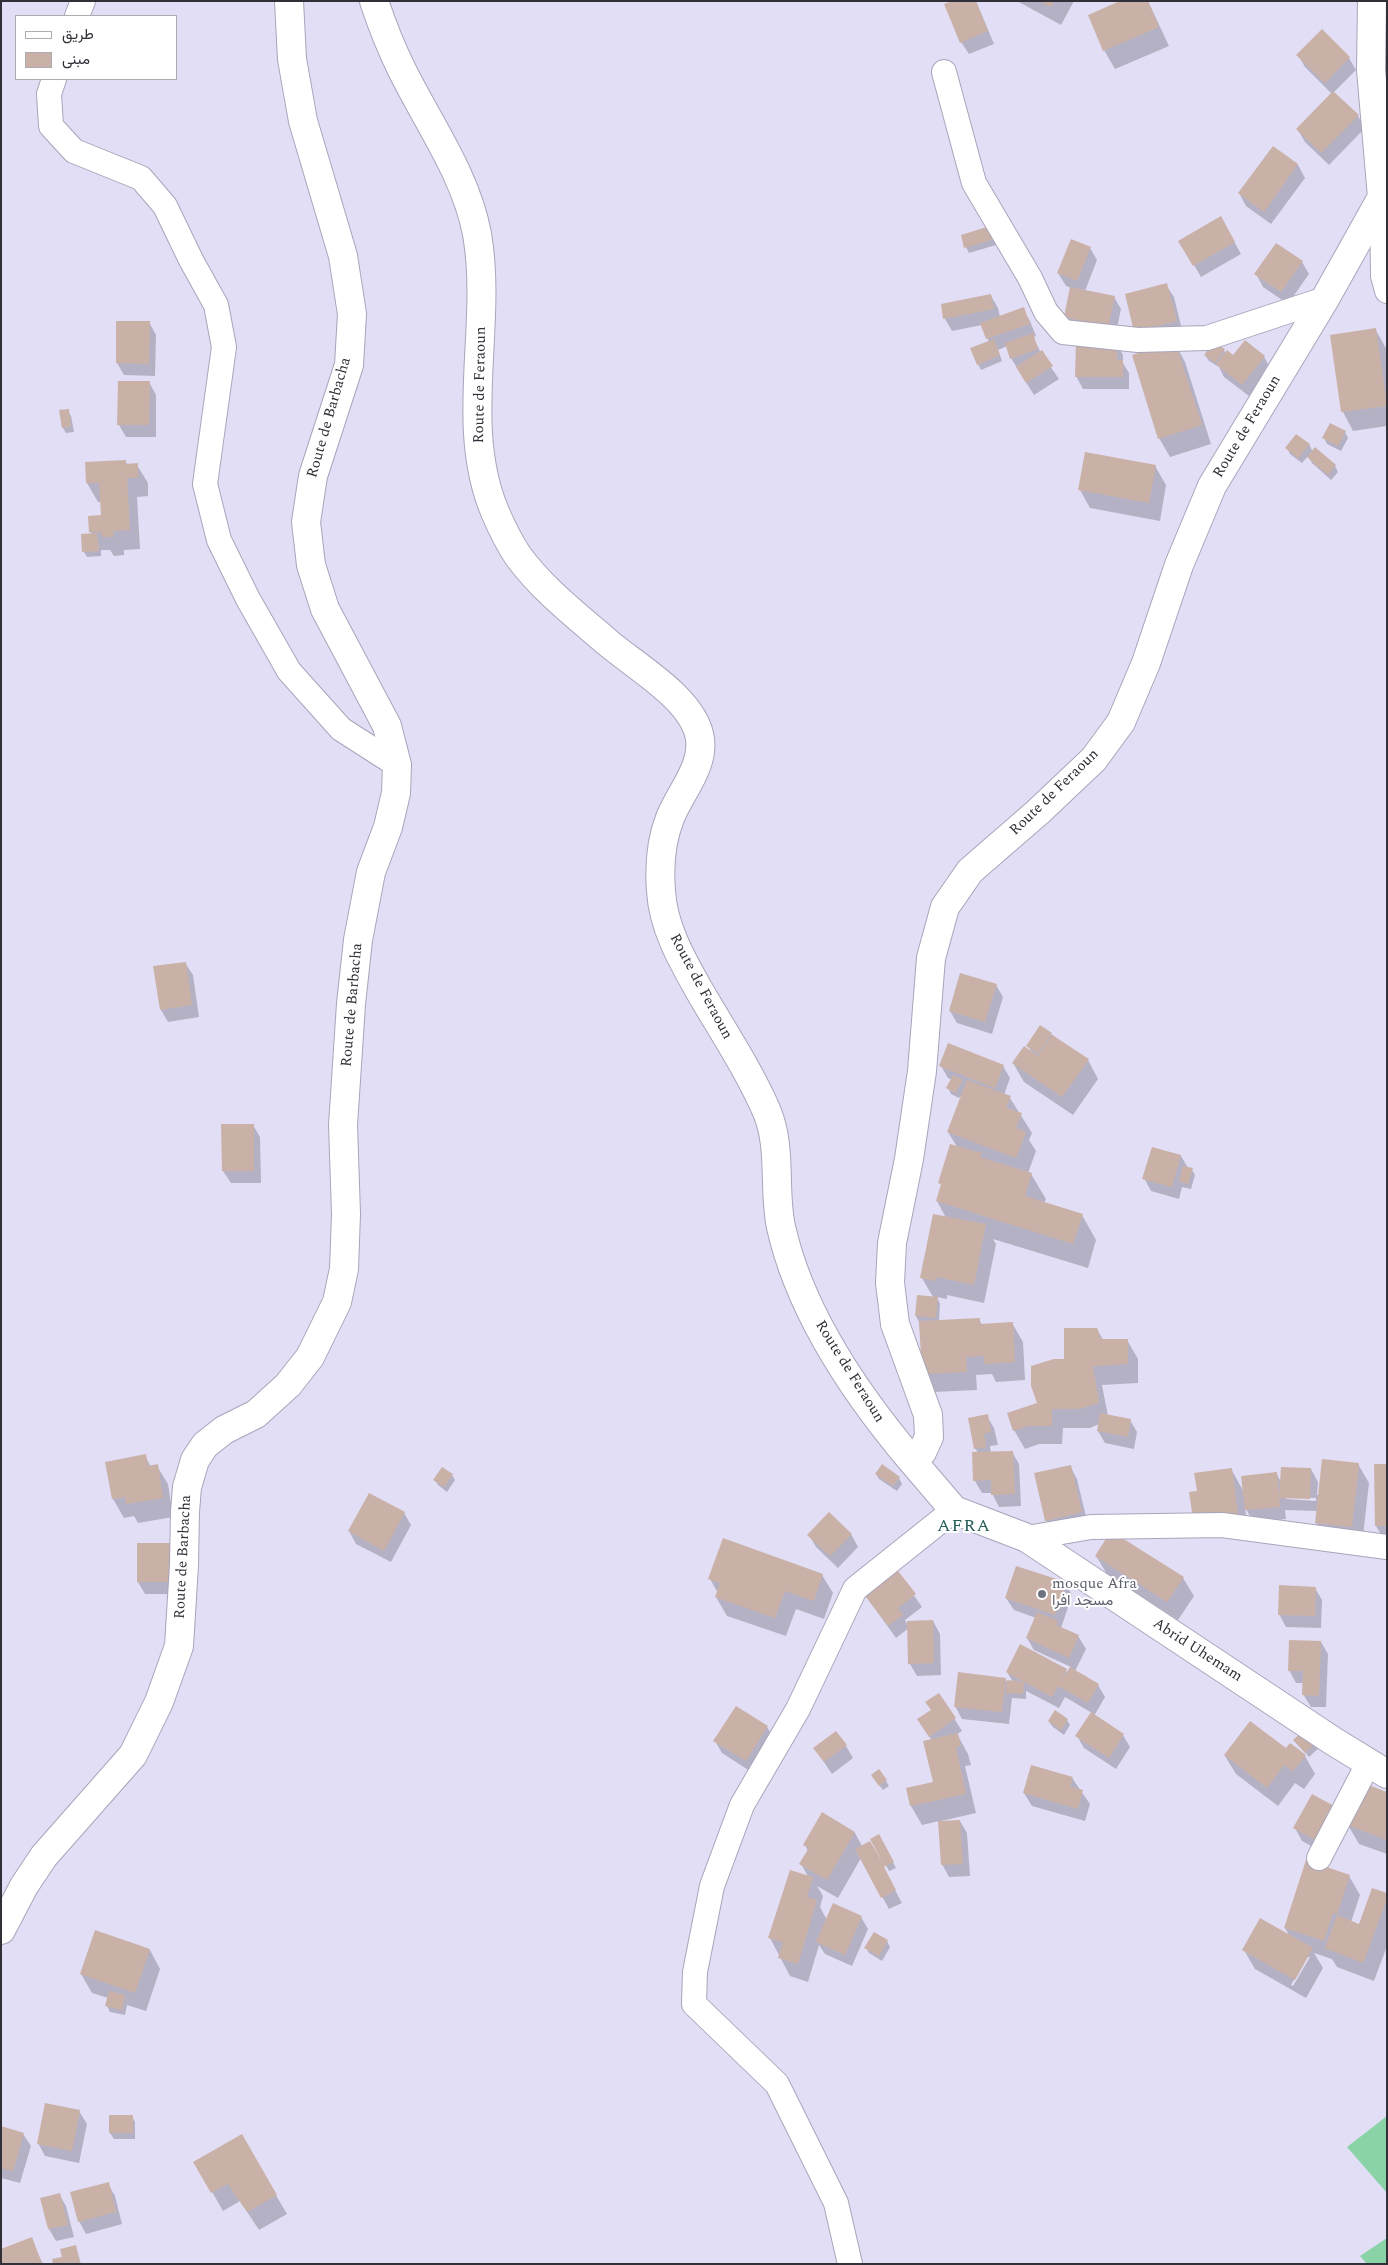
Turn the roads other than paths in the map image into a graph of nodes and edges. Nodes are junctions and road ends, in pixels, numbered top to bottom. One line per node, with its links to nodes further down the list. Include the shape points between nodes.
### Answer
1 (83, 1): 5 (street)
2 (289, 1): 11 (main road, Route de Barbacha, via 292,59 303,121 343,256 352,314 349,365 313,476 306,522 311,565 325,609 387,726)
3 (374, 1): 12 (main road, Route de Feraoun, via 402,70 464,190 477,234 482,296 478,437 484,479 496,513 518,556 547,587 609,644 663,686 691,716 700,737 698,763 670,818 660,856 661,895 669,931 686,968 769,1117 775,1147 780,1223 805,1300 835,1354 888,1432)
4 (1372, 1): 8 (main road, via 1371,70)
5 (77, 15)
6 (944, 72): 10 (street, via 974,184 1030,278 1046,312 1063,332 1138,340 1207,338)
7 (54, 80): 11 (street, via 48,94 50,126 74,151 141,178 165,206 190,260 216,305 224,347 205,484 219,540 248,599 289,671 341,729)
8 (1384, 195): 9 (street, via 1383,276); 10 (main road, Route de Feraoun)
9 (1387, 291)
10 (1325, 299): 12 (main road, Route de Feraoun, via 1212,486 1121,722 1094,759 970,871 945,907 931,958 922,1071 892,1243 890,1282 895,1324 928,1415 929,1437)
11 (397, 765): 18 (main road, Route de Barbacha, via 396,793 388,827 371,872 358,940 343,1125 346,1214 344,1269 338,1302 310,1357 288,1385 256,1414 224,1430 205,1445 195,1460 185,1512 179,1646 159,1702 134,1755 44,1856)
12 (913, 1462): 13 (main road, Abrid Uhemam)
13 (954, 1510): 14 (main road, Abrid Uhemam); 19 (street, via 855,1589 798,1708 742,1805 712,1886 695,1972 694,2004 777,2084 836,2203)
14 (1027, 1538): 15 (street, via 1091,1527 1222,1525); 16 (main road, Abrid Uhemam)
15 (1387, 1547)
16 (1378, 1768): 17 (street)
17 (1319, 1858)
18 (1, 1930)
19 (850, 2264)

